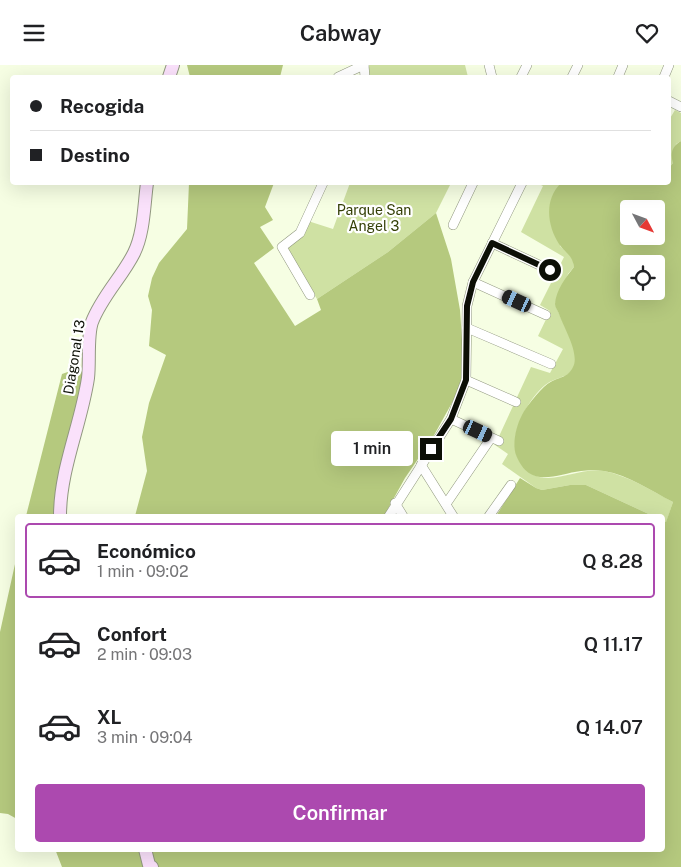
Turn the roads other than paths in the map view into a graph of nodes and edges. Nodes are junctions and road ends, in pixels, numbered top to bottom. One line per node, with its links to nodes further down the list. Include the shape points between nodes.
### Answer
1 (364, 65): 2 (street)
2 (342, 75)
3 (147, 185): 22 (street, Diagonal 13, via 134,253 92,323 88,379 70,453)
4 (321, 185): 11 (street, via 300,233 282,247)
5 (472, 185): 7 (street)
6 (521, 185): 8 (street)
7 (453, 225)
8 (492, 243): 9 (street); 10 (street)
9 (550, 270)
10 (473, 282): 12 (street); 13 (street, via 467,306)
11 (310, 295)
12 (546, 315)
13 (467, 328): 14 (street); 15 (street)
14 (551, 364)
15 (466, 380): 16 (street); 17 (street)
16 (516, 402)
17 (451, 419): 18 (street); 21 (street, via 495,439)
18 (421, 465): 20 (street); 21 (street)
19 (511, 485): 26 (street)
20 (395, 503): 23 (street); 24 (street)
21 (446, 504): 25 (street)
22 (60, 514)
23 (390, 514)
24 (402, 514)
25 (452, 514)
26 (490, 514)
27 (146, 852): 28 (street)
28 (152, 867)

